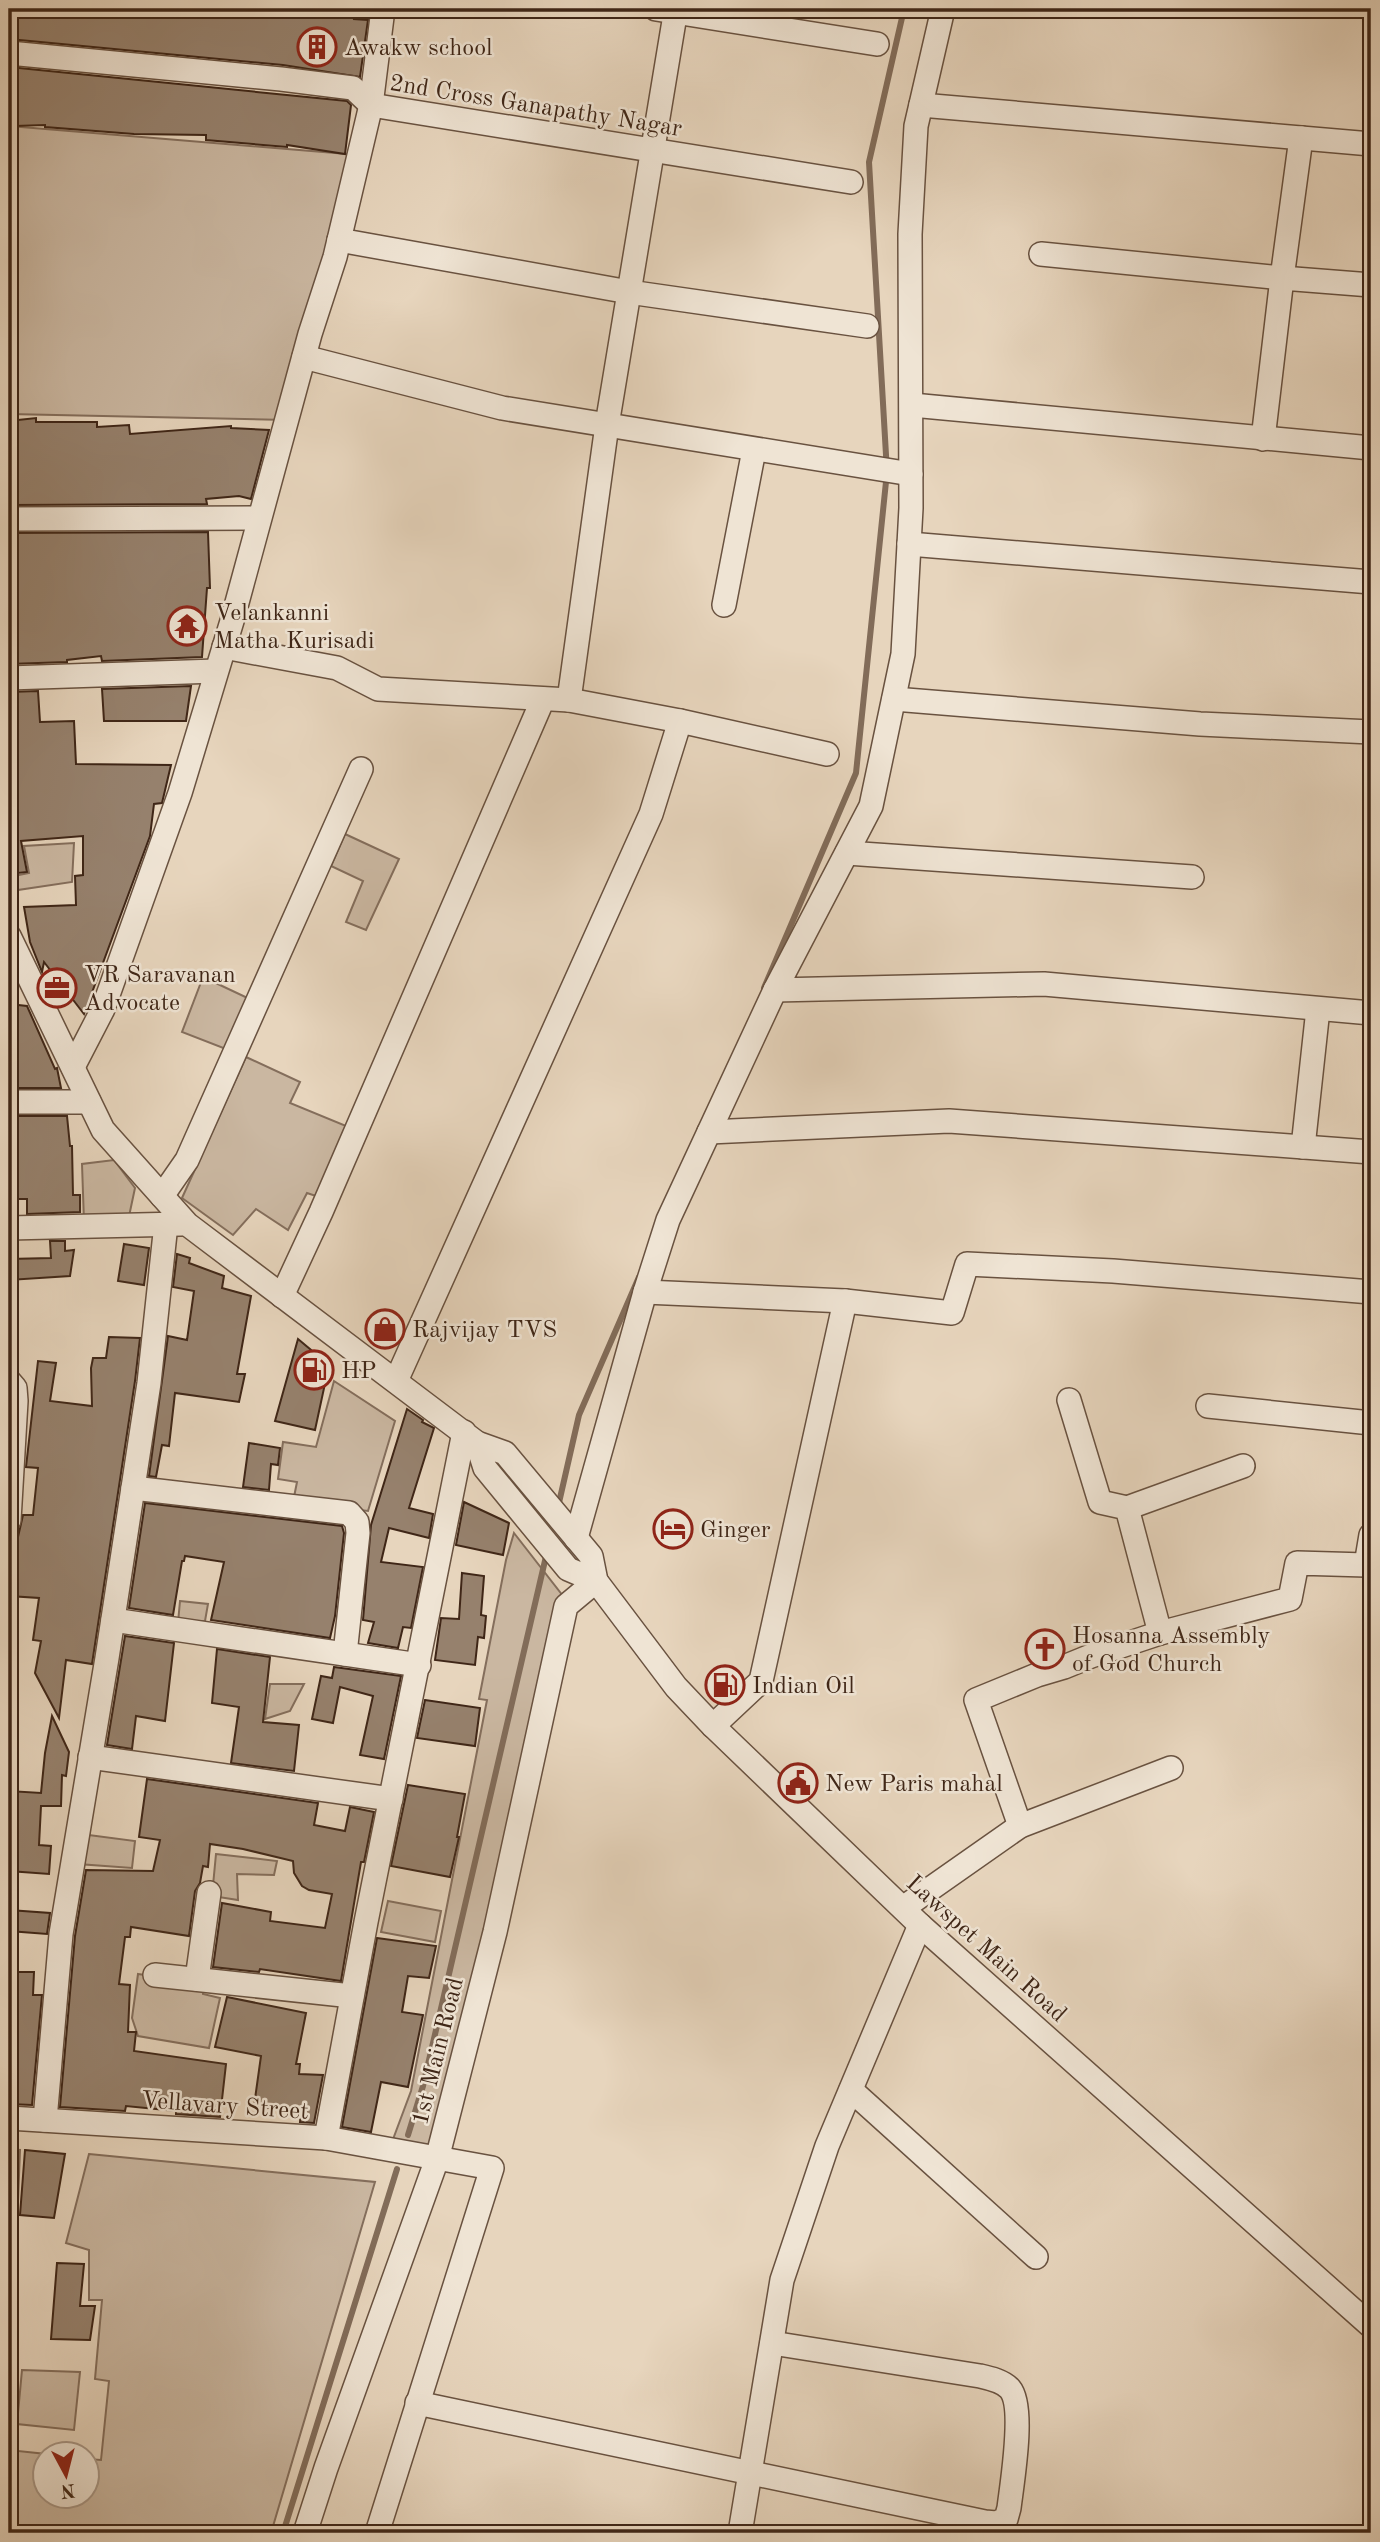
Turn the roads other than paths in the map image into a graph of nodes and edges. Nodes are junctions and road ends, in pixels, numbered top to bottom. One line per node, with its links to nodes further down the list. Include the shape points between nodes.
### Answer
1 (383, 9): 6 (street)
2 (943, 9): 7 (street)
3 (669, 10): 4 (street); 10 (street)
4 (877, 44)
5 (9, 54): 6 (street, 2nd Cross Ganapathy Nagar, via 353,88)
6 (371, 105): 10 (street, 2nd Cross Ganapathy Nagar); 12 (street)
7 (921, 106): 8 (street); 19 (street, via 910,234)
8 (1301, 138): 9 (street); 14 (street)
9 (1371, 144)
10 (653, 150): 11 (street, 2nd Cross Ganapathy Nagar); 16 (street)
11 (851, 181)
12 (339, 240): 16 (street); 18 (street)
13 (1041, 254): 14 (street)
14 (1282, 278): 15 (street); 21 (street)
15 (1371, 285)
16 (629, 292): 17 (street); 20 (street)
17 (867, 326)
18 (304, 357): 20 (street, via 502,408); 25 (street)
19 (912, 405): 21 (street); 24 (street)
20 (607, 425): 23 (street); 35 (street)
21 (1263, 439): 22 (street)
22 (1371, 448)
23 (754, 450): 24 (street); 29 (street)
24 (911, 474): 27 (street)
25 (259, 518): 26 (street); 30 (street)
26 (9, 519)
27 (909, 544): 28 (street); 34 (street, via 903,654)
28 (1371, 582)
29 (724, 605)
30 (224, 647): 31 (street); 33 (street, via 337,668 378,689)
31 (216, 671): 32 (street); 47 (street, via 180,793 103,1009)
32 (9, 678)
33 (543, 699): 35 (street); 58 (street)
34 (894, 699): 37 (street, via 1200,724); 40 (street, via 872,806)
35 (569, 700): 36 (street)
36 (680, 721): 38 (street); 61 (street, via 650,814)
37 (1371, 732)
38 (827, 754)
39 (361, 769): 53 (street, via 187,1160)
40 (847, 852): 41 (street); 44 (street)
41 (1192, 877)
42 (9, 936): 43 (street)
43 (15, 960): 47 (street)
44 (775, 990): 45 (street, via 1044,984); 50 (street)
45 (1318, 1009): 46 (street); 51 (street)
46 (1371, 1013)
47 (72, 1067): 49 (street)
48 (9, 1102): 49 (street)
49 (89, 1102): 53 (street, via 103,1130)
50 (709, 1132): 51 (street, via 948,1121); 56 (street, via 668,1220)
51 (1303, 1147): 52 (street)
52 (1371, 1152)
53 (162, 1196): 54 (street)
54 (177, 1224): 55 (street); 58 (street); 67 (street)
55 (9, 1228)
56 (645, 1292): 59 (street); 71 (street)
57 (1371, 1292): 59 (street, via 967,1264 952,1312)
58 (282, 1296): 61 (street)
59 (845, 1301): 78 (street, via 761,1681)
60 (9, 1381): 69 (street, via 16,1401)
61 (396, 1381): 65 (street)
62 (1069, 1400): 68 (street, via 1101,1502)
63 (1208, 1406): 64 (street)
64 (1371, 1423)
65 (470, 1438): 71 (street, via 505,1453); 73 (street, via 485,1468 568,1569); 77 (street)
66 (1243, 1466): 68 (street)
67 (133, 1488): 74 (street); 76 (street, via 349,1513 357,1522 358,1533)
68 (1127, 1508): 75 (street)
69 (9, 1520)
70 (1371, 1535): 72 (street)
71 (576, 1538): 73 (street, via 591,1556)
72 (1369, 1565): 75 (street, via 1297,1563 1290,1599)
73 (596, 1581): 78 (street, Lawspet Main Road, via 676,1687); 93 (street, 1st Main Road, via 566,1606 495,1932)
74 (113, 1620): 76 (street); 79 (street)
75 (1160, 1633): 82 (street, via 976,1700)
76 (345, 1654): 77 (street)
77 (419, 1665): 81 (street)
78 (713, 1726): 84 (street, Lawspet Main Road)
79 (90, 1757): 81 (street); 91 (street, via 61,1934)
80 (1171, 1768): 82 (street)
81 (391, 1799): 88 (street)
82 (1020, 1826): 84 (street)
83 (209, 1893): 87 (street)
84 (903, 1908): 85 (street, Lawspet Main Road)
85 (920, 1924): 89 (street); 95 (street, Lawspet Main Road)
86 (155, 1975): 87 (street)
87 (197, 1979): 88 (street)
88 (352, 1996): 92 (street)
89 (851, 2090): 94 (street); 96 (street, via 782,2280)
90 (9, 2118): 91 (street, Vellavary Street)
91 (45, 2120): 92 (street, Vellavary Street)
92 (326, 2138): 93 (street, Vellavary Street)
93 (437, 2159): 97 (street, Vellavary Street, via 492,2168); 99 (street, 1st Main Road)
94 (1036, 2257)
95 (1371, 2326)
96 (772, 2343): 98 (street); 98 (street, via 980,2376 1010,2388 1017,2426 1009,2508 1006,2519 985,2522)
97 (417, 2403): 98 (street); 100 (street)
98 (750, 2474): 101 (street)
99 (305, 2533)
100 (377, 2533)
101 (740, 2533)

